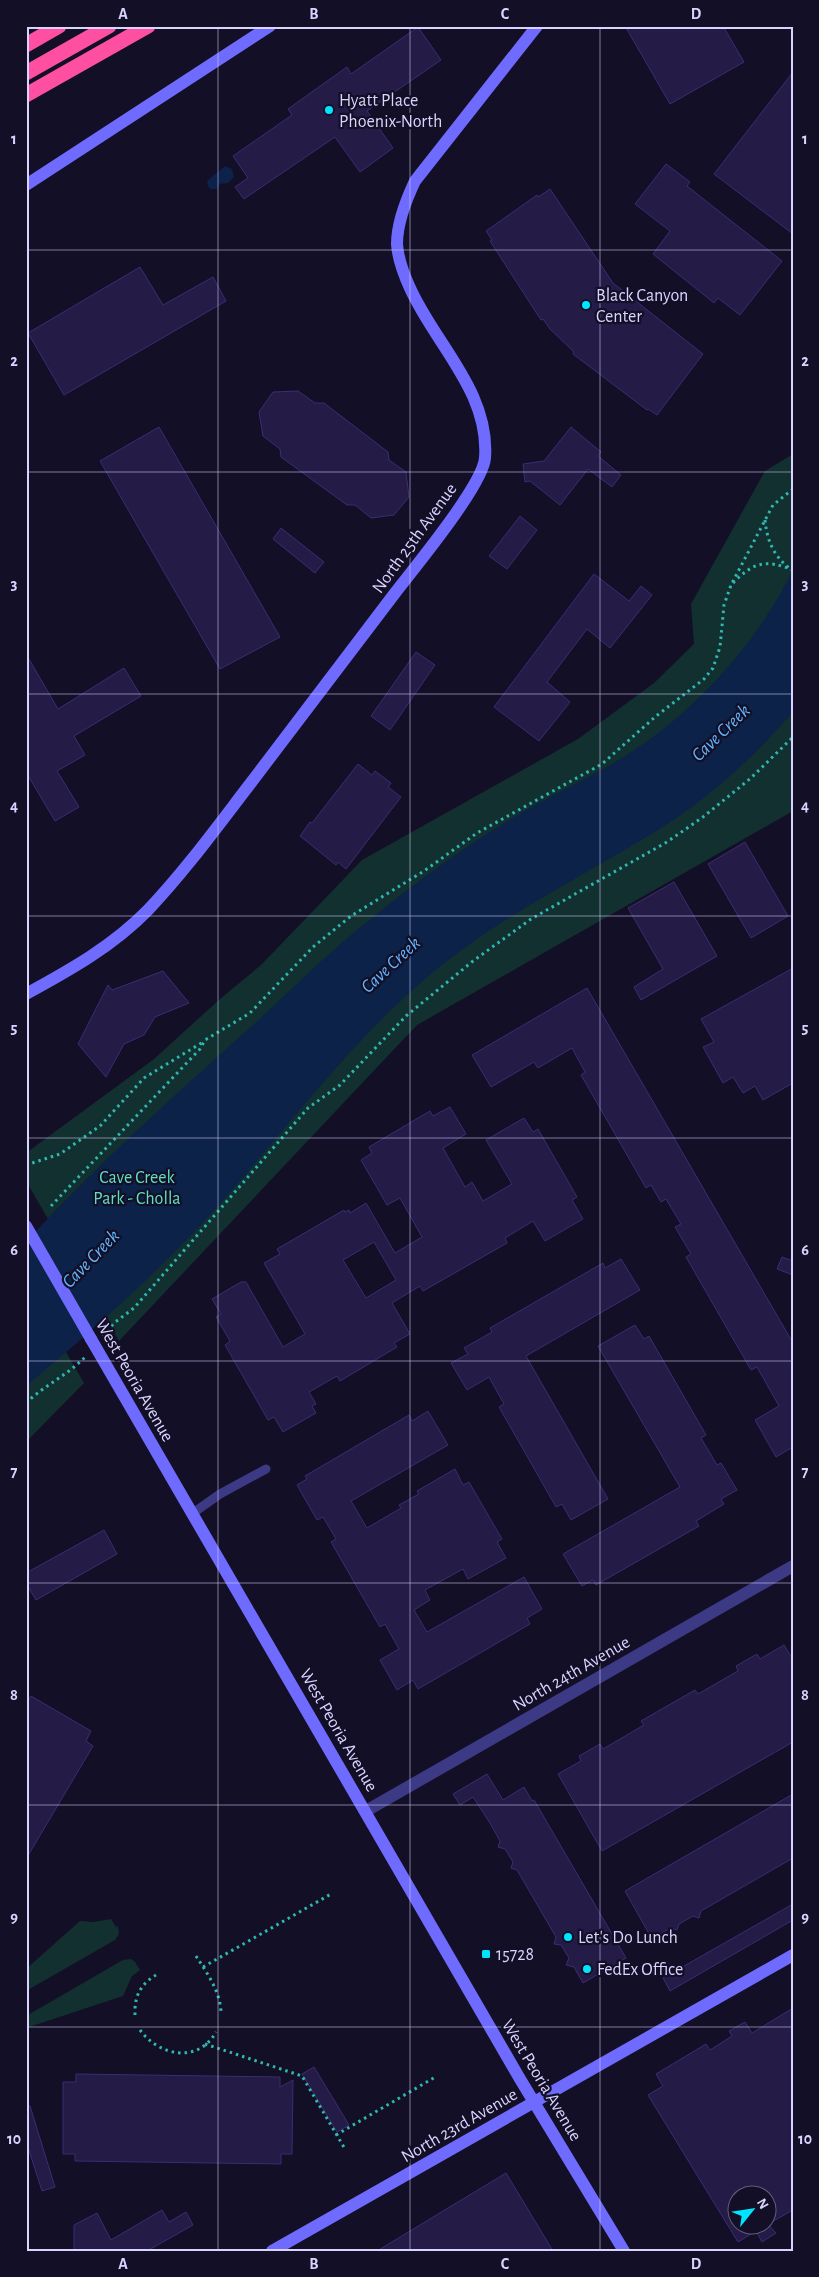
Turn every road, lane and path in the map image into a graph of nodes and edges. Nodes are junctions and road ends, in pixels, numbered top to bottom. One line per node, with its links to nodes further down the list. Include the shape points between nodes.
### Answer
1 (59, 26): 6 (highway)
2 (109, 26): 7 (highway)
3 (148, 26): 8 (highway)
4 (270, 26): 9 (street)
5 (537, 26): 15 (street, North 25th Avenue, via 416,181 404,202 397,244 404,274 415,300 477,404 485,460 480,476 329,682 176,879 114,940)
6 (26, 45)
7 (26, 73)
8 (26, 95)
9 (26, 185)
10 (793, 489): 11 (path, via 773,505)
11 (765, 519): 12 (path, via 772,550); 13 (path)
12 (792, 570): 13 (path, via 772,563 748,567)
13 (731, 585): 16 (path, via 724,604 717,658 713,668 697,686 655,717 602,764 478,834 350,916 313,947 250,1013)
14 (793, 737): 20 (path, via 751,778 703,817 667,842 531,919 406,1016 340,1085 308,1108 134,1308)
15 (26, 994)
16 (205, 1040): 17 (path, via 144,1078 100,1126 60,1154); 18 (path)
17 (26, 1164)
18 (52, 1206)
19 (26, 1226): 21 (street, West Peoria Avenue, bridge)
20 (114, 1324)
21 (93, 1343): 22 (path, via 71,1372 42,1388); 24 (street, West Peoria Avenue)
22 (26, 1403)
23 (266, 1468): 24 (lane)
24 (193, 1513): 26 (street, West Peoria Avenue)
25 (793, 1566): 26 (street, North 24th Avenue)
26 (366, 1811): 38 (street, West Peoria Avenue)
27 (331, 1894): 30 (path)
28 (793, 1955): 38 (street, North 23rd Avenue)
29 (196, 1956): 30 (path)
30 (202, 1966): 32 (path, via 214,1986)
31 (158, 1974): 33 (path, via 147,1980 134,2001)
32 (221, 2012)
33 (135, 2015)
34 (140, 2030): 36 (path, via 160,2049 174,2053 198,2051)
35 (216, 2032): 36 (path)
36 (205, 2044): 39 (path, via 302,2076)
37 (437, 2076): 39 (path)
38 (535, 2102): 41 (street, North 23rd Avenue); 42 (street, West Peoria Avenue)
39 (336, 2135): 40 (path)
40 (345, 2149)
41 (272, 2251)
42 (624, 2251)

